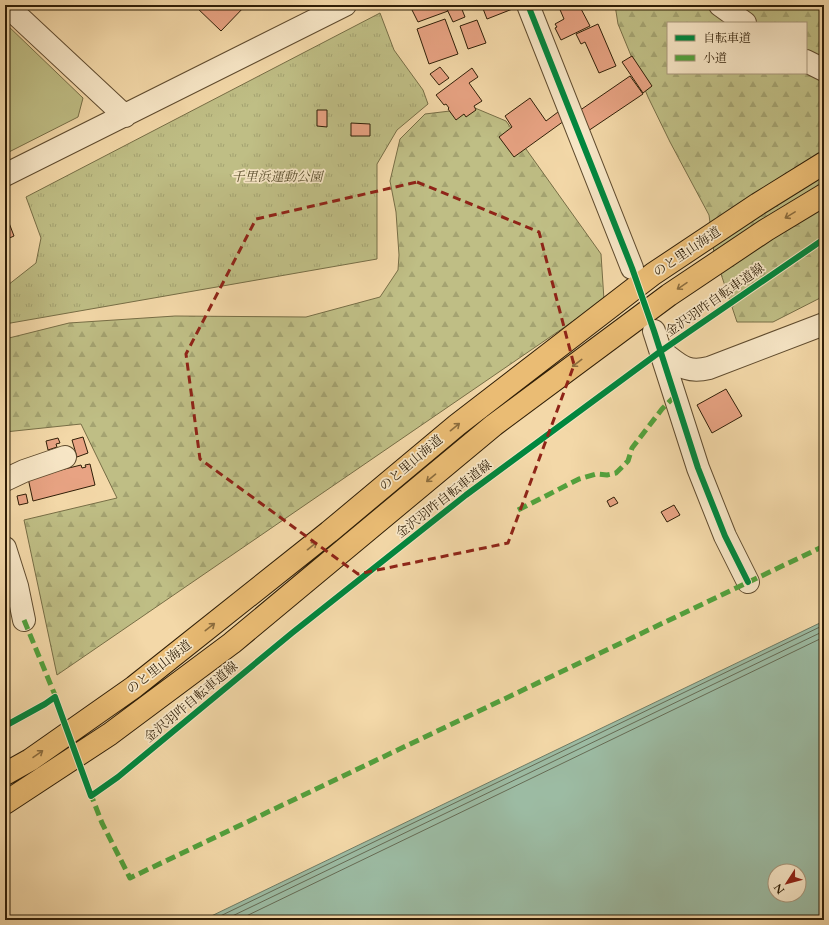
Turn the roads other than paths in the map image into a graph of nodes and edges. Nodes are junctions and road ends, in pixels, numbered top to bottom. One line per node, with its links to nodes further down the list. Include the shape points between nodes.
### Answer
1 (6, 5): 8 (street)
2 (345, 5): 8 (street)
3 (528, 5): 12 (street)
4 (720, 5): 5 (street)
5 (744, 22)
6 (807, 62): 7 (street)
7 (824, 70)
8 (124, 116): 10 (street)
9 (824, 163): 19 (highway, のと里山海道, one-way to 9, via 30,760 134,687 323,537 457,424 653,274)
10 (5, 176)
11 (824, 195): 20 (highway, のと里山海道, one-way to 20, via 766,230 669,295 494,425 232,643 110,734)
12 (632, 268)
13 (824, 324): 17 (street, via 698,371 684,367 658,341 698,468 725,536)
14 (66, 457): 15 (street)
15 (5, 480)
16 (5, 548): 18 (street)
17 (748, 582)
18 (24, 620)
19 (5, 774)
20 (5, 803)

